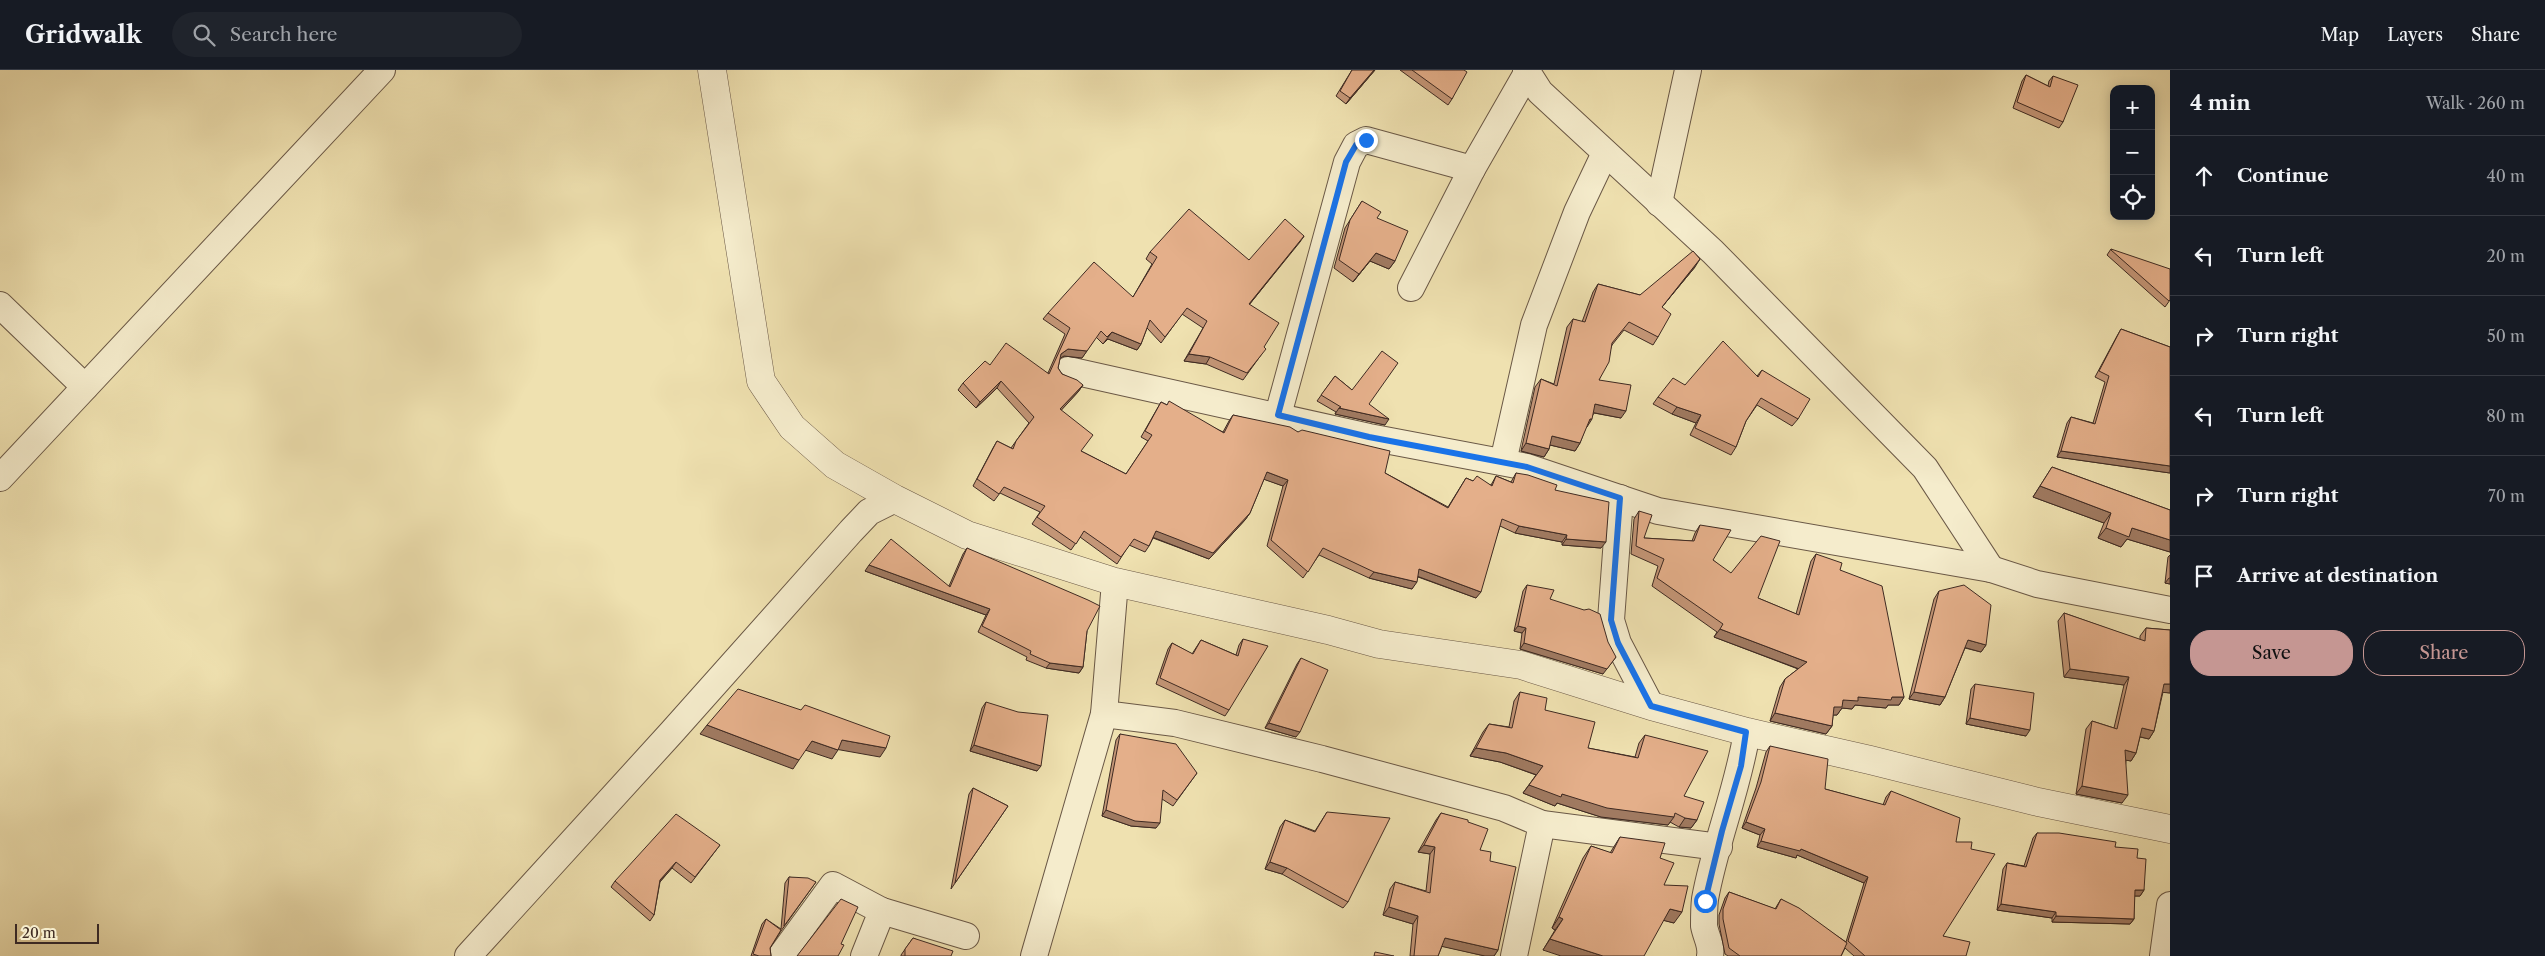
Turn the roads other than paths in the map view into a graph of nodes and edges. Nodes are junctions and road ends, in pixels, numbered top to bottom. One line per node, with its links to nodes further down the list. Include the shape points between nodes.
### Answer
1 (382, 70): 11 (street)
2 (712, 70): 16 (street, via 761,381 792,427 834,466)
3 (1688, 70): 7 (street)
4 (1526, 71): 5 (street, via 1540,92); 6 (street)
5 (1605, 153): 7 (street); 13 (street, via 1577,212 1534,325)
6 (1472, 169): 8 (street); 12 (street, via 1366,140 1356,145 1346,162)
7 (1659, 203): 17 (street, via 1713,252 1925,468)
8 (1411, 288)
9 (0, 305): 11 (street)
10 (1068, 370): 12 (street)
11 (85, 387): 14 (street)
12 (1278, 415): 13 (street, via 1369,437)
13 (1504, 462): 15 (street)
14 (0, 478)
15 (1620, 498): 17 (street, via 1658,511); 20 (street, via 1611,620 1618,643)
16 (895, 499): 18 (street, via 967,535); 29 (street, via 869,512 851,531)
17 (1991, 569): 19 (street, via 2037,584)
18 (1115, 582): 20 (street, via 1379,644 1521,665); 21 (street)
19 (2170, 610)
20 (1651, 706): 22 (street)
21 (1104, 714): 23 (street, via 1175,723 1322,759 1504,808); 32 (street)
22 (1746, 732): 24 (street, via 2038,802); 25 (street, via 1741,766)
23 (1542, 824): 25 (street); 33 (street)
24 (2170, 829)
25 (1719, 847): 34 (street, via 1705,901 1704,926)
26 (2170, 905): 35 (street)
27 (882, 911): 28 (street); 30 (street, via 833,885); 31 (street)
28 (966, 936)
29 (468, 956)
30 (781, 956)
31 (864, 956)
32 (1034, 956)
33 (1514, 956)
34 (1710, 956)
35 (2163, 956)

